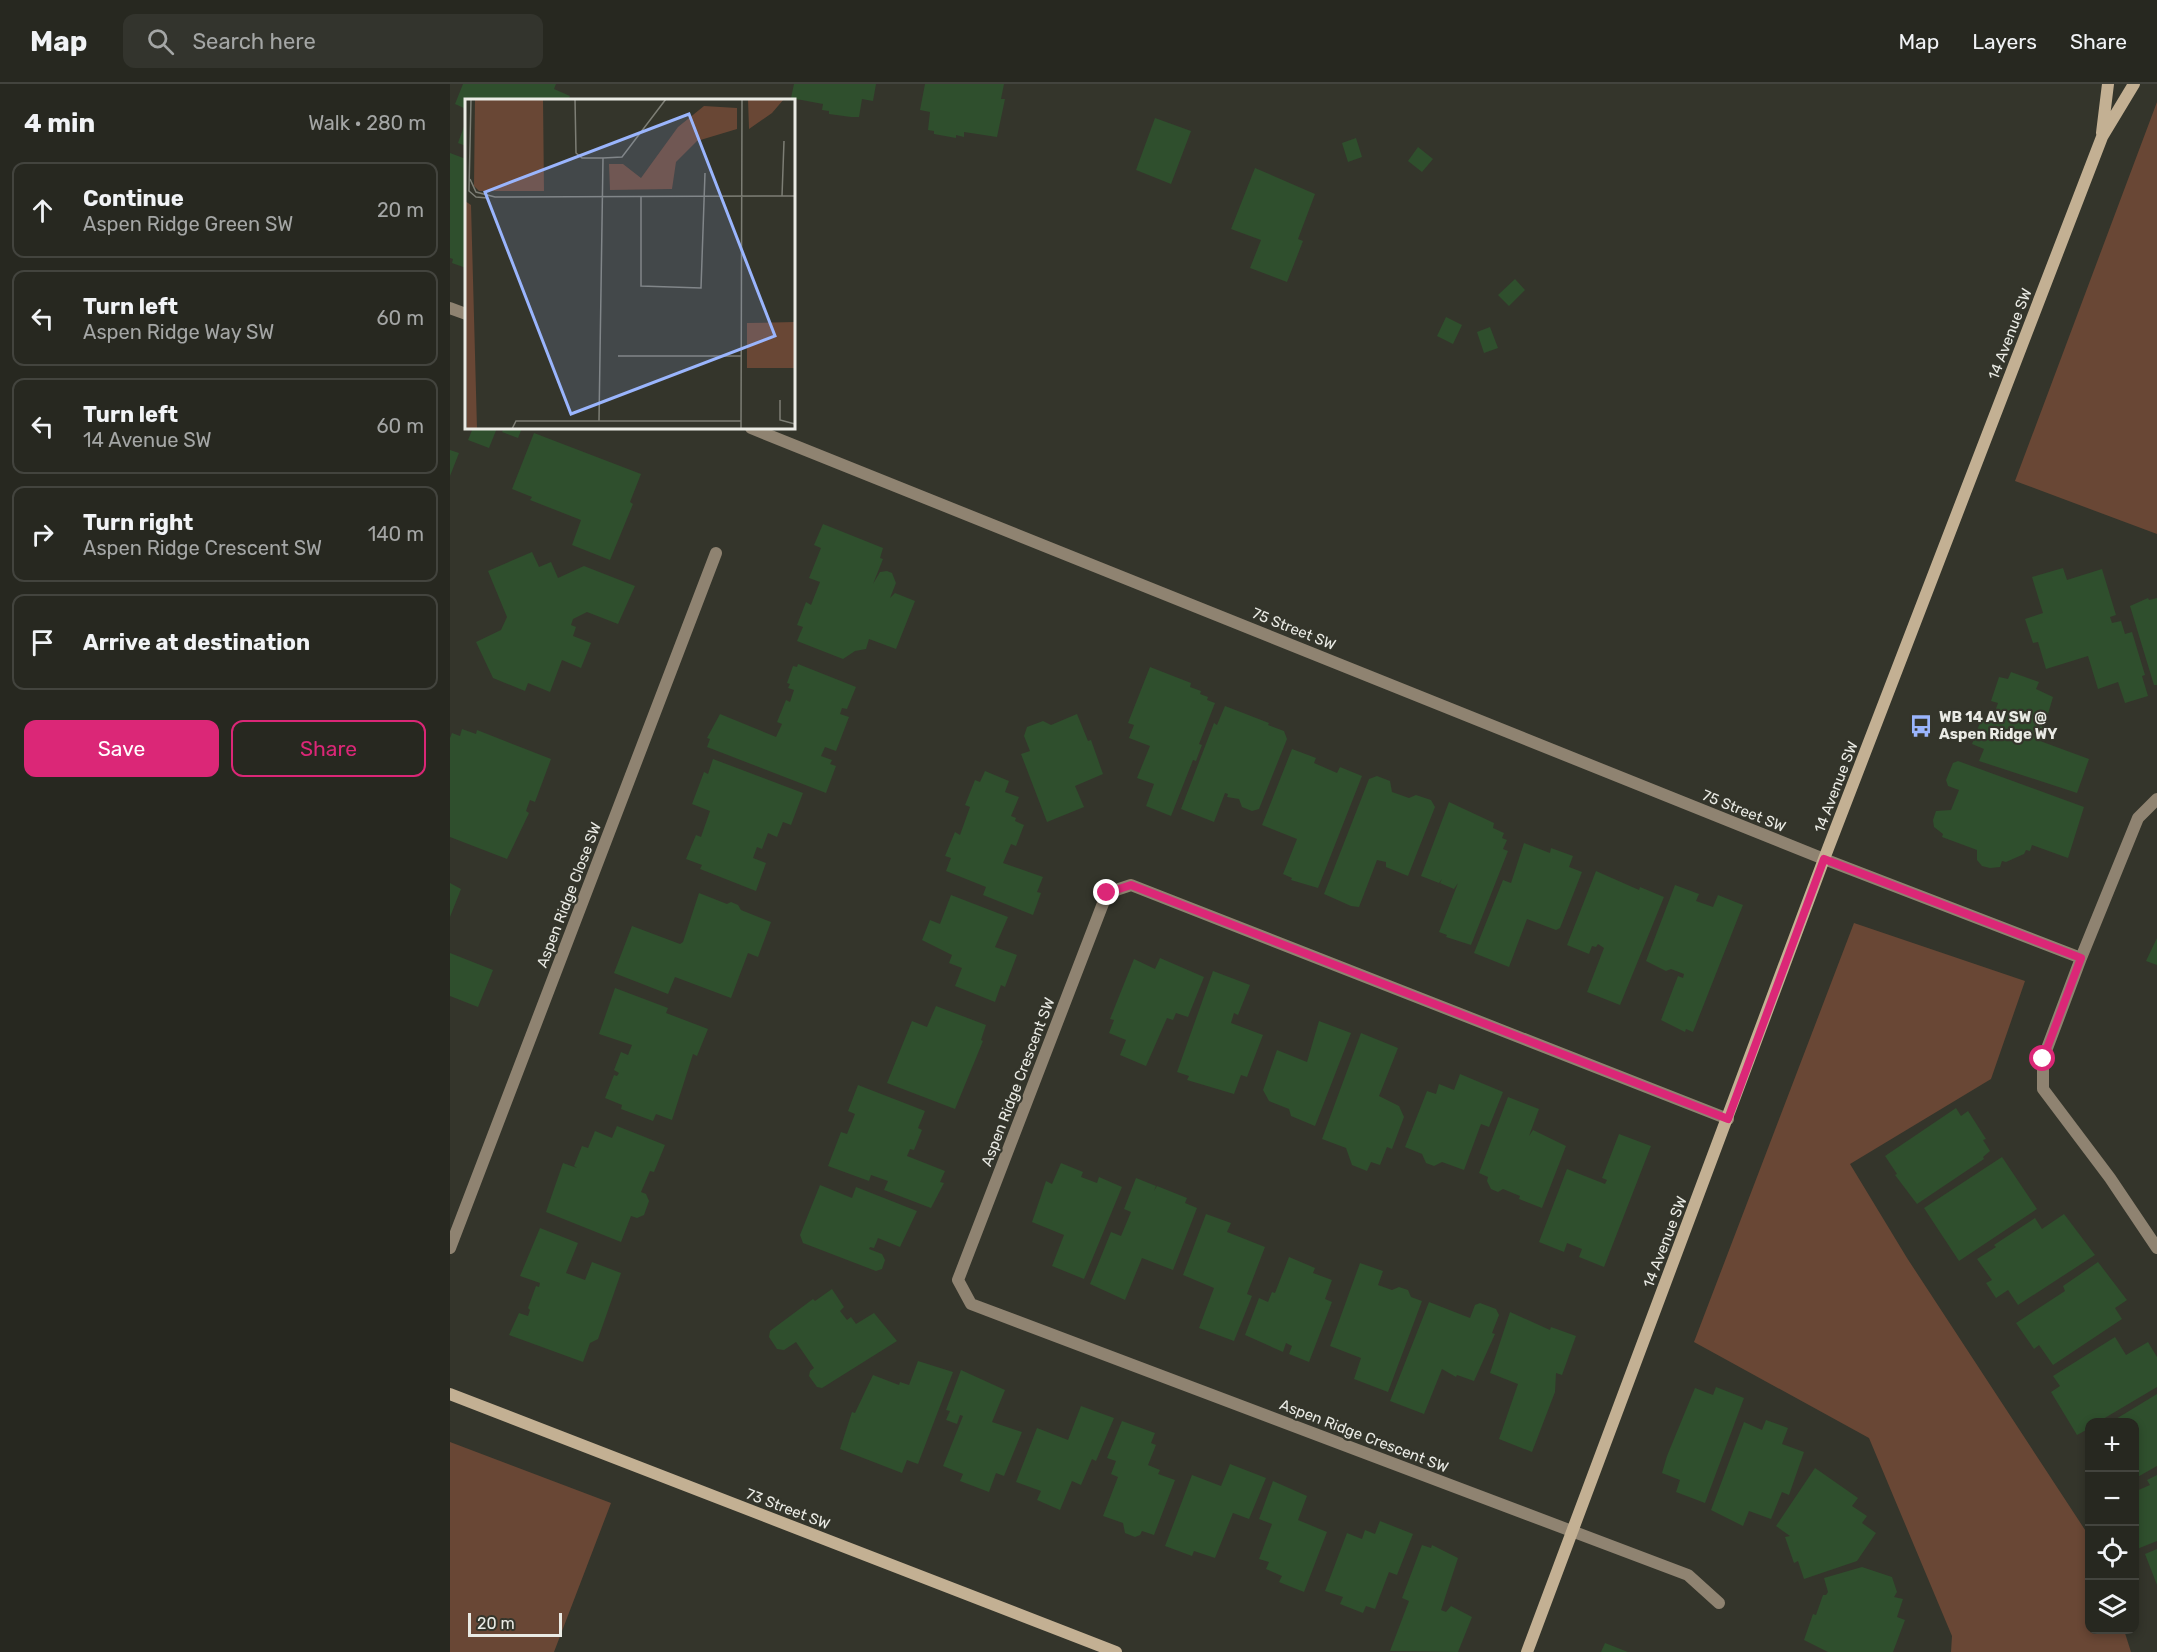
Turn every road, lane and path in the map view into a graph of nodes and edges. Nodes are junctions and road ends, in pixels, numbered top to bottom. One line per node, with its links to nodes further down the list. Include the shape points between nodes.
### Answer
1 (2108, 84): 3 (street, 14 Avenue SW)
2 (2134, 84): 3 (street, 14 Avenue SW)
3 (2102, 137): 9 (street, 14 Avenue SW)
4 (450, 308): 5 (street)
5 (465, 314)
6 (753, 429): 9 (street, 75 Street SW)
7 (716, 553): 12 (street, Aspen Ridge Close SW)
8 (2157, 799): 10 (street, via 2138,818)
9 (1824, 859): 10 (street, 75 Street SW); 11 (street, 14 Avenue SW)
10 (2081, 958): 13 (street, via 2043,1059 2043,1089)
11 (1728, 1119): 15 (street, 14 Avenue SW); 15 (street, Aspen Ridge Crescent SW, via 1131,885 1107,893 958,1280 971,1305)
12 (450, 1248)
13 (2157, 1248)
14 (450, 1394): 17 (street, 73 Street SW)
15 (1571, 1530): 16 (street, via 1688,1575); 18 (street, 14 Avenue SW)
16 (1719, 1603)
17 (1116, 1652)
18 (1527, 1652)

